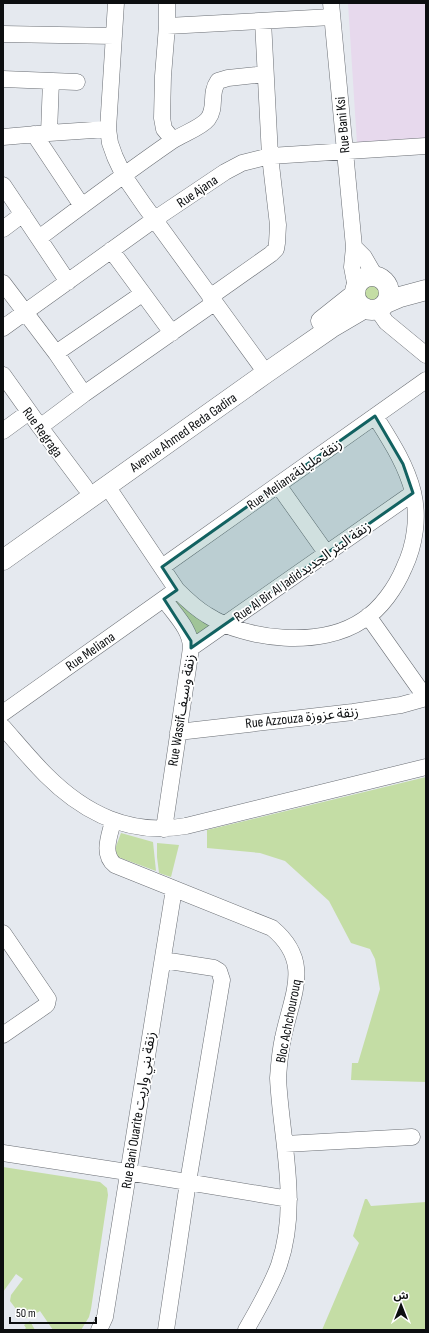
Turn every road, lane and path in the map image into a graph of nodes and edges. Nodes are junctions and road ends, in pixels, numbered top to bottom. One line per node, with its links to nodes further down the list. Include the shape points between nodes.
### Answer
1 (116, 3): 7 (street)
2 (167, 3): 5 (street)
3 (332, 10): 4 (street); 17 (street, Rue Bani Ksi)
4 (263, 21): 5 (street); 8 (street)
5 (167, 26): 15 (street, via 162,118 164,129)
6 (3, 34): 7 (street)
7 (114, 36): 12 (street)
8 (265, 74): 15 (street, via 218,81 213,92 213,106 208,119); 18 (street)
9 (3, 79): 10 (street)
10 (51, 80): 11 (street); 13 (street)
11 (77, 82)
12 (108, 129): 13 (street); 19 (street, via 114,157)
13 (42, 134): 14 (street); 21 (street)
14 (3, 137)
15 (174, 140): 19 (street)
16 (426, 146): 17 (street, Rue Ajana)
17 (345, 151): 18 (street, Rue Ajana); 26 (street, Rue Bani Ksi)
18 (270, 156): 23 (street, Rue Ajana, via 242,163 225,172); 34 (street, via 278,225 276,248)
19 (124, 176): 21 (street); 23 (street)
20 (3, 185): 22 (street)
21 (82, 206): 25 (street)
22 (23, 214): 24 (street); 25 (street)
23 (155, 219): 27 (street, Rue Ajana); 34 (street)
24 (3, 229)
25 (39, 238): 30 (street)
26 (354, 247): 28 (street); 35 (street, Rue Bani Ksi, via 352,268)
27 (111, 250): 30 (street, Rue Ajana); 33 (street)
28 (380, 279): 29 (main road); 35 (main road, via 390,292); 35 (main road, via 369,276 363,279)
29 (426, 280)
30 (68, 282): 36 (street, Rue Ajana)
31 (3, 283): 36 (street)
32 (426, 290): 35 (main road, Avenue Ahmed Reda Gadira)
33 (142, 294): 38 (street); 39 (street)
34 (212, 300): 38 (street); 41 (street)
35 (371, 304): 40 (street); 41 (main road, Avenue Ahmed Reda Gadira, via 315,325)
36 (25, 313): 37 (street, Rue Ajana); 39 (street)
37 (3, 328)
38 (172, 333): 44 (street)
39 (56, 353): 44 (street)
40 (426, 355)
41 (262, 369): 50 (main road, Avenue Ahmed Reda Gadira); 51 (main road, Avenue Ahmed Reda Gadira)
42 (3, 375): 45 (street, Rue Regraga)
43 (426, 380): 46 (street, Rue Melianaزنقة مليانة)
44 (84, 394): 47 (street)
45 (29, 412): 47 (street, Rue Regraga); 48 (street)
46 (375, 416): 49 (street, Rue Melianaزنقة مليانة); 52 (street, via 403,464)
47 (40, 428): 51 (street, Rue Regraga)
48 (3, 431)
49 (278, 485): 54 (street); 56 (street, Rue Melianaزنقة مليانة)
50 (107, 486): 55 (main road, Avenue Ahmed Reda Gadira); 56 (street)
51 (85, 487): 53 (main road, Avenue Ahmed Reda Gadira)
52 (413, 493): 54 (street, Rue Al Bir Al Jadidزنقة البئر الجديد); 59 (street, via 414,533 408,560 385,599)
53 (3, 543)
54 (327, 554): 60 (street, Rue Al Bir Al Jadidزنقة البئر الجديد)
55 (3, 560)
56 (162, 567): 57 (street)
57 (177, 590): 58 (street, Rue Meliana); 60 (street, via 197,609)
58 (164, 599): 61 (street, Rue Wassifزنقة وسيف, via 188,632); 63 (street, Rue Meliana)
59 (368, 616): 60 (street, via 342,630 320,636 297,638 266,636); 62 (street)
60 (226, 625): 61 (street, Rue Al Bir Al Jadidزنقة البئر الجديد)
61 (191, 648): 65 (street, Rue Wassifزنقة وسيف)
62 (426, 698): 65 (street, Rue Azzouza زنقة عزوزة, via 401,705 353,712)
63 (3, 713)
64 (3, 727): 67 (street, via 61,788 88,808)
65 (178, 732): 68 (street, Rue Wassifزنقة وسيف)
66 (426, 767): 68 (street, via 186,826)
67 (113, 821): 68 (street, via 136,827); 69 (street, Bloc Achchourouq, via 106,850 112,862)
68 (164, 829)
69 (174, 889): 71 (street, Rue Bani Ouarite زنقة بني واريت); 74 (street, Bloc Achchourouq, via 272,928 290,949 296,967 297,982 283,1037 278,1078)
70 (3, 933): 72 (street, via 48,1001 45,1006)
71 (163, 960): 76 (street, Rue Bani Ouarite زنقة بني واريت); 77 (street, via 214,968 219,971 222,980)
72 (3, 1035)
73 (412, 1137): 74 (street)
74 (285, 1144): 78 (street, Bloc Achchourouq)
75 (3, 1153): 76 (street)
76 (127, 1172): 77 (street); 79 (street, Rue Bani Ouarite زنقة بني واريت, via 105,1317)
77 (188, 1182): 78 (street); 80 (street)
78 (289, 1199): 81 (street, Bloc Achchourouq, via 279,1265)
79 (99, 1330)
80 (166, 1330)
81 (246, 1330)

